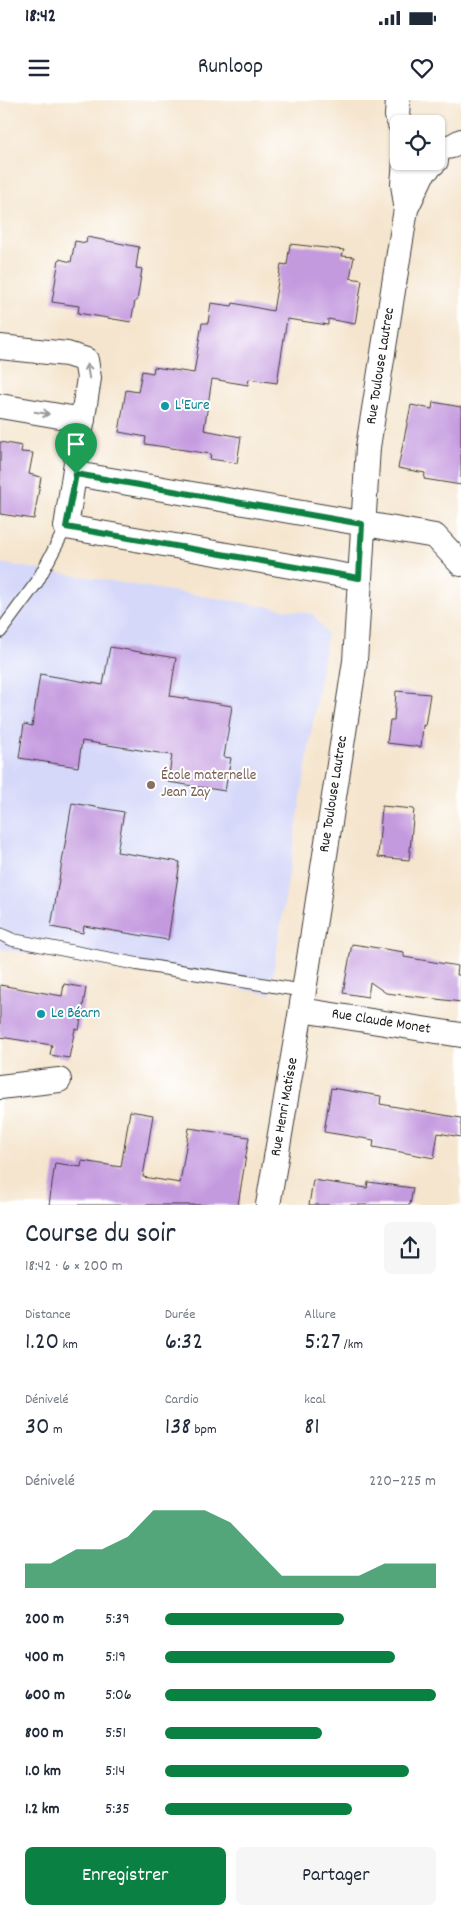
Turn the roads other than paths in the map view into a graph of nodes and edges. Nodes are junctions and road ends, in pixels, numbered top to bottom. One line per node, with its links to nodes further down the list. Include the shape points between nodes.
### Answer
1 (405, 170): 3 (street, Rue Toulouse Lautrec)
2 (426, 170): 3 (street, Rue Toulouse Lautrec)
3 (406, 209): 8 (street, Rue Toulouse Lautrec, via 368,448)
4 (0, 347): 6 (street, one-way to 4, via 89,378 86,360 68,354)
5 (0, 406): 6 (street, one-way to 6)
6 (84, 420): 7 (street)
7 (76, 474): 8 (street); 9 (street)
8 (362, 524): 10 (street, via 435,536); 11 (street, Rue Toulouse Lautrec)
9 (66, 527): 11 (street); 12 (lane, via 38,582)
10 (459, 557)
11 (359, 578): 14 (street, Rue Toulouse Lautrec, via 355,661)
12 (0, 632)
13 (0, 934): 14 (lane, via 13,940)
14 (303, 1000): 15 (street, Rue Claude Monet); 18 (street, Rue Henri Matisse)
15 (461, 1035)
16 (59, 1080): 17 (street)
17 (0, 1087)
18 (268, 1205)

